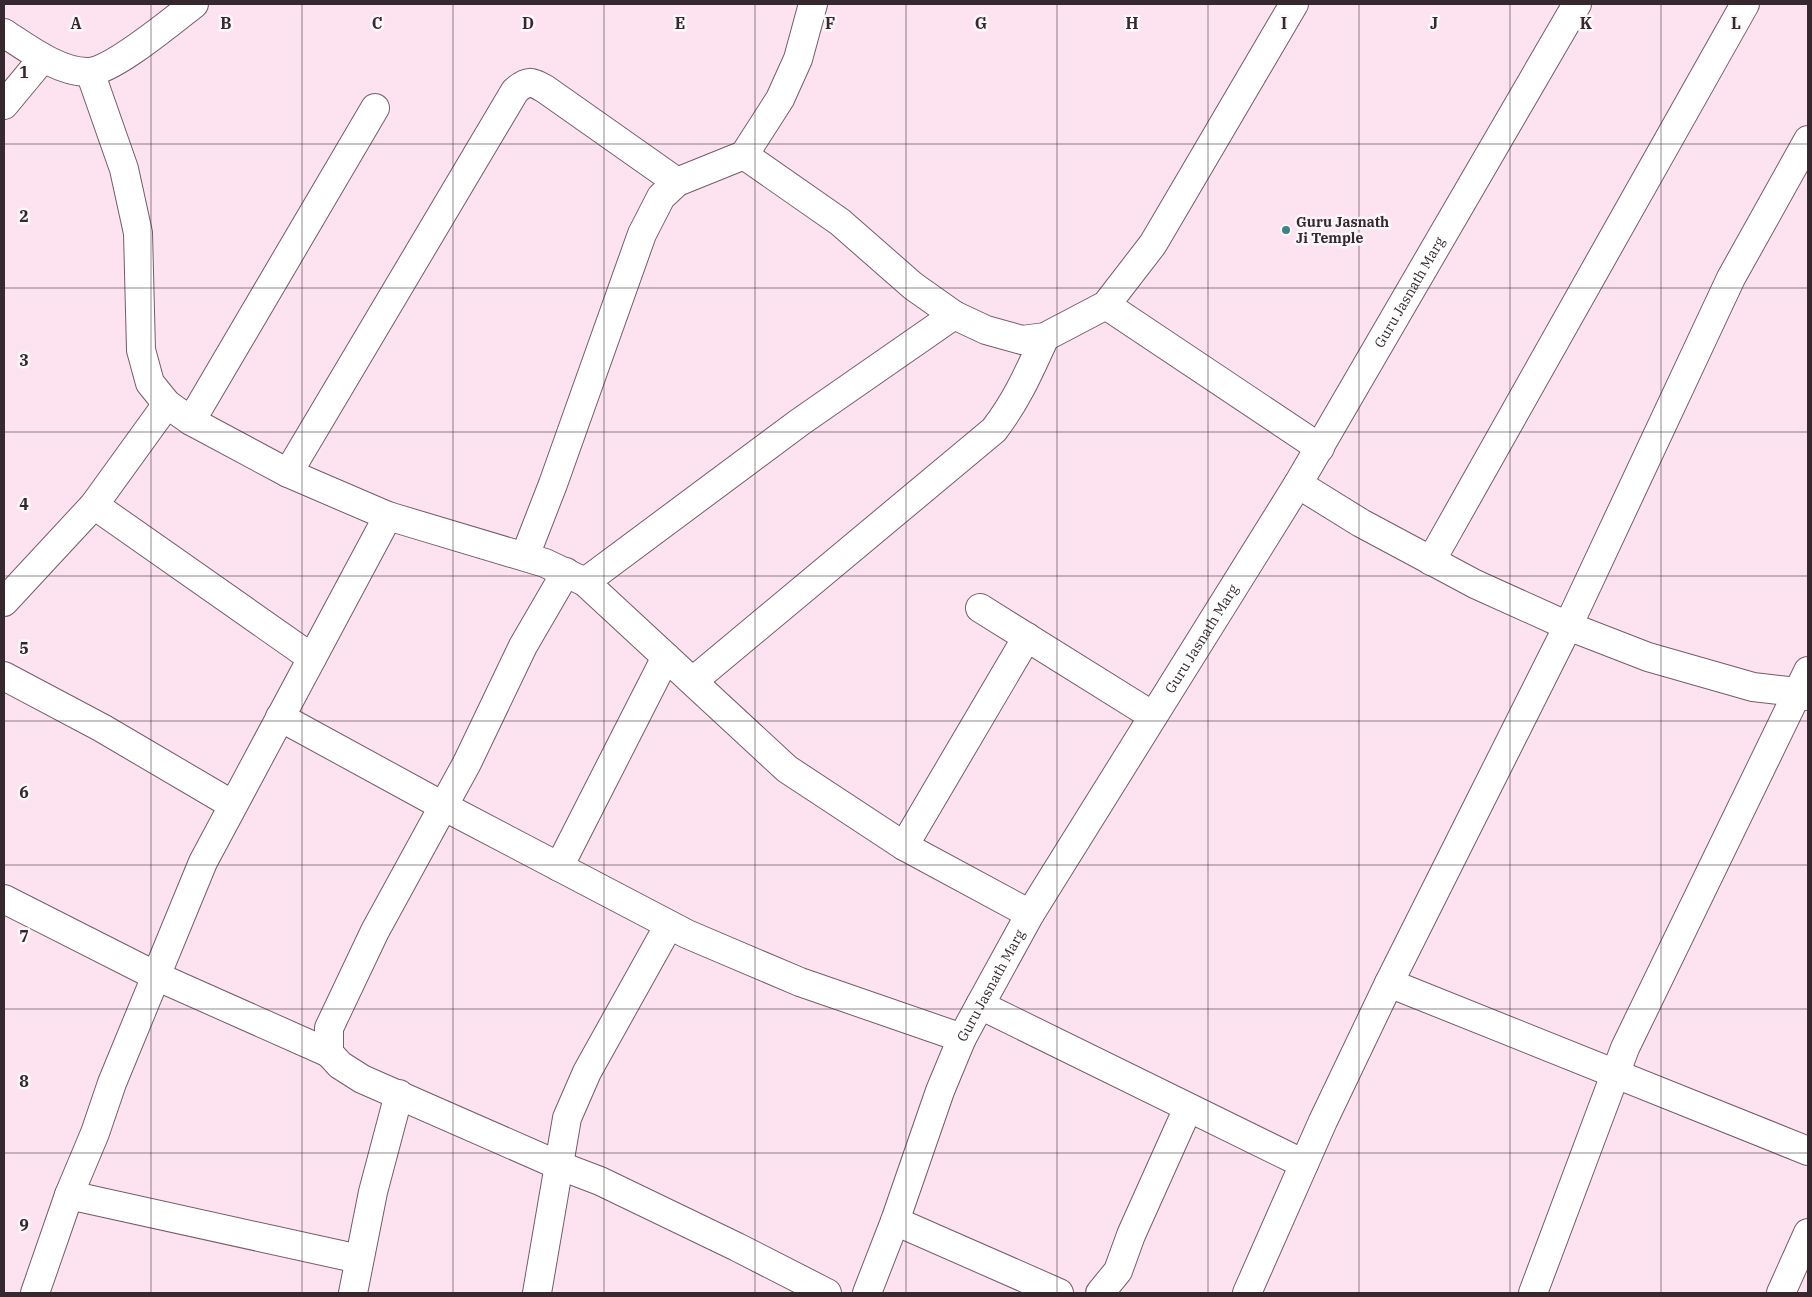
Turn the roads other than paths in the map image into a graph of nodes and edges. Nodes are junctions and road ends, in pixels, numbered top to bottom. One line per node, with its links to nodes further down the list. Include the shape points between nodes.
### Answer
1 (194, 4): 8 (street, via 112,64)
2 (813, 4): 12 (street, via 798,58 780,99)
3 (1294, 4): 14 (street, via 1155,241)
4 (1577, 4): 19 (street, Guru Jasnath Marg)
5 (1745, 4): 25 (street)
6 (4, 33): 7 (street)
7 (43, 58): 8 (street, via 66,68); 9 (street)
8 (90, 72): 17 (street, via 124,169 138,233 141,350 150,383)
9 (4, 105)
10 (375, 108): 18 (street)
11 (1808, 140): 29 (street, via 1731,278)
12 (744, 155): 13 (street); 15 (street, via 840,222 913,286)
13 (677, 182): 20 (street, via 545,88 524,83 515,91); 24 (street, via 661,197 642,234)
14 (1106, 305): 16 (street); 19 (street)
15 (954, 315): 16 (street, via 986,330 1022,340); 26 (street)
16 (1045, 337): 34 (street, via 1022,389 994,430)
17 (167, 404): 18 (street); 22 (street)
18 (191, 421): 20 (street)
19 (1320, 448): 21 (street, Guru Jasnath Marg)
20 (288, 473): 23 (street)
21 (1298, 484): 25 (street); 36 (street, Guru Jasnath Marg)
22 (94, 505): 27 (street); 31 (street)
23 (388, 516): 24 (street); 31 (street)
24 (525, 556): 26 (street)
25 (1431, 561): 29 (street)
26 (576, 577): 32 (street); 39 (street, via 523,646)
27 (4, 602)
28 (980, 608): 30 (street)
29 (1568, 626): 35 (street, via 1648,657 1753,687); 46 (street)
30 (1028, 637): 36 (street); 40 (street)
31 (312, 658): 37 (street)
32 (666, 658): 34 (street); 41 (street)
33 (4, 676): 38 (street, via 95,724)
34 (692, 681): 40 (street, via 786,769)
35 (1805, 686): 50 (street, via 1647,1000)
36 (1153, 716): 43 (street, Guru Jasnath Marg)
37 (280, 717): 38 (street); 39 (street)
38 (233, 805): 45 (street, via 203,862)
39 (443, 806): 41 (street); 49 (street, via 375,931 329,1028)
40 (904, 846): 43 (street)
41 (559, 867): 44 (street)
42 (4, 899): 45 (street)
43 (1030, 914): 47 (street, Guru Jasnath Marg)
44 (669, 925): 48 (street, via 800,982); 54 (street, via 587,1072 567,1118)
45 (156, 976): 49 (street); 56 (street)
46 (1389, 983): 50 (street); 55 (street)
47 (980, 1005): 48 (street, Guru Jasnath Marg); 52 (street)
48 (962, 1038): 57 (street, Guru Jasnath Marg, via 940,1091)
49 (329, 1054): 51 (street, via 362,1079)
50 (1615, 1074): 53 (street); 68 (street)
51 (398, 1094): 54 (street); 59 (street)
52 (1188, 1108): 55 (street); 66 (street, via 1118,1270)
53 (1808, 1151)
54 (558, 1164): 62 (street); 63 (street, via 600,1180)
55 (1304, 1164): 67 (street)
56 (69, 1195): 59 (street); 60 (street)
57 (895, 1222): 64 (street, Guru Jasnath Marg); 65 (street)
58 (1808, 1233): 69 (street)
59 (360, 1259): 61 (street)
60 (34, 1293)
61 (353, 1293)
62 (536, 1293)
63 (827, 1293)
64 (867, 1293)
65 (1059, 1293)
66 (1100, 1293)
67 (1247, 1293)
68 (1533, 1293)
69 (1781, 1293)

